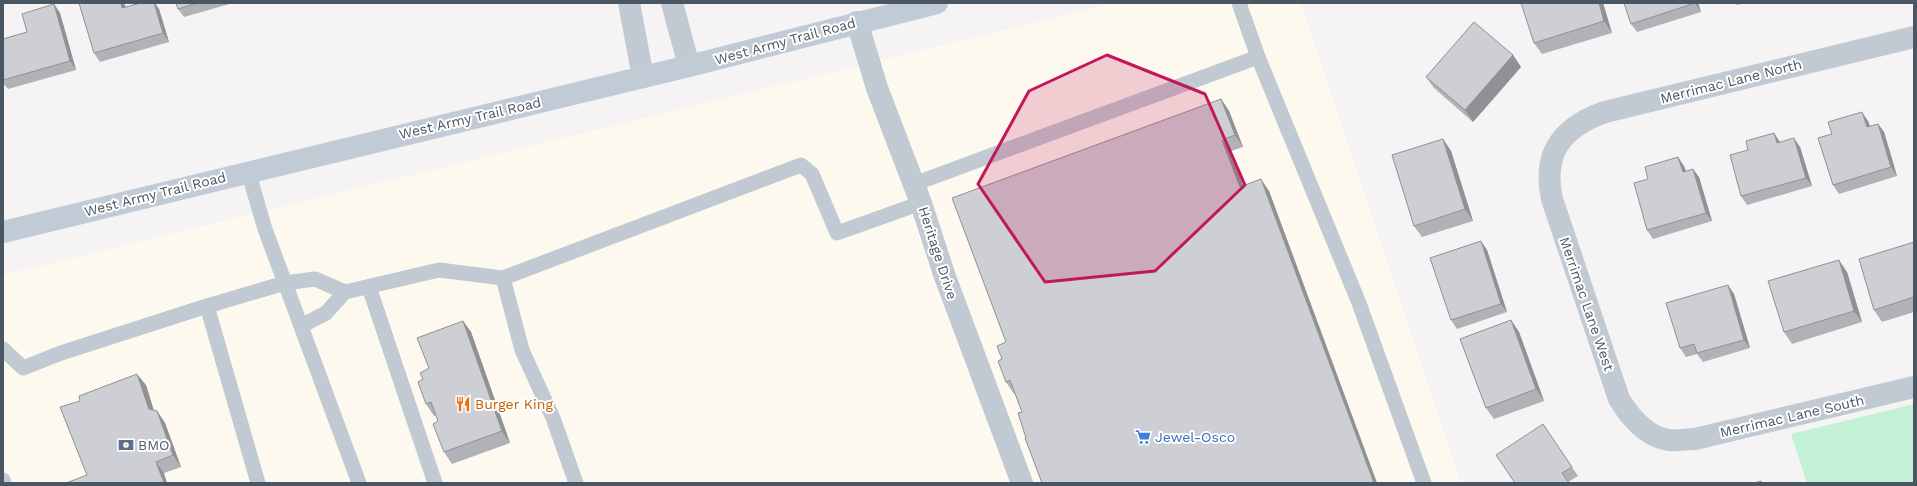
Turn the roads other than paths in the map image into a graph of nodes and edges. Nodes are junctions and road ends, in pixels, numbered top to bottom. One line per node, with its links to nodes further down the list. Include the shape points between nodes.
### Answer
1 (629, 3): 9 (street)
2 (672, 3): 8 (street)
3 (937, 3): 5 (main road, West Army Trail Road)
4 (1239, 3): 7 (lane)
5 (857, 22): 8 (main road, West Army Trail Road); 12 (street, Heritage Drive, via 877,88)
6 (1914, 37): 10 (street, Merrimac Lane North, via 1605,112 1587,118 1569,131)
7 (1258, 57): 12 (lane); 28 (lane, via 1359,303)
8 (689, 66): 9 (main road, West Army Trail Road)
9 (643, 77): 11 (main road, West Army Trail Road)
10 (1558, 144): 22 (street, Merrimac Lane West, via 1550,163 1548,182 1552,199 1619,399 1630,416 1643,427 1657,436)
11 (248, 171): 13 (main road, West Army Trail Road); 15 (lane, via 265,229)
12 (918, 194): 14 (lane, via 837,233 812,174 801,165); 27 (street, Heritage Drive, via 944,274)
13 (3, 232)
14 (503, 278): 16 (lane, via 439,270); 26 (lane, via 522,350 553,418)
15 (285, 283): 17 (lane, via 315,279); 18 (lane); 19 (lane)
16 (369, 287): 17 (lane); 25 (lane)
17 (345, 292): 19 (lane, via 326,313)
18 (207, 306): 20 (lane, via 61,353 23,368); 23 (lane)
19 (301, 326): 24 (lane)
20 (3, 349)
21 (1914, 387): 22 (street, Merrimac Lane South, via 1695,439)
22 (1670, 440)
23 (258, 483)
24 (359, 483)
25 (435, 483)
26 (576, 483)
27 (1022, 483)
28 (1424, 483)

